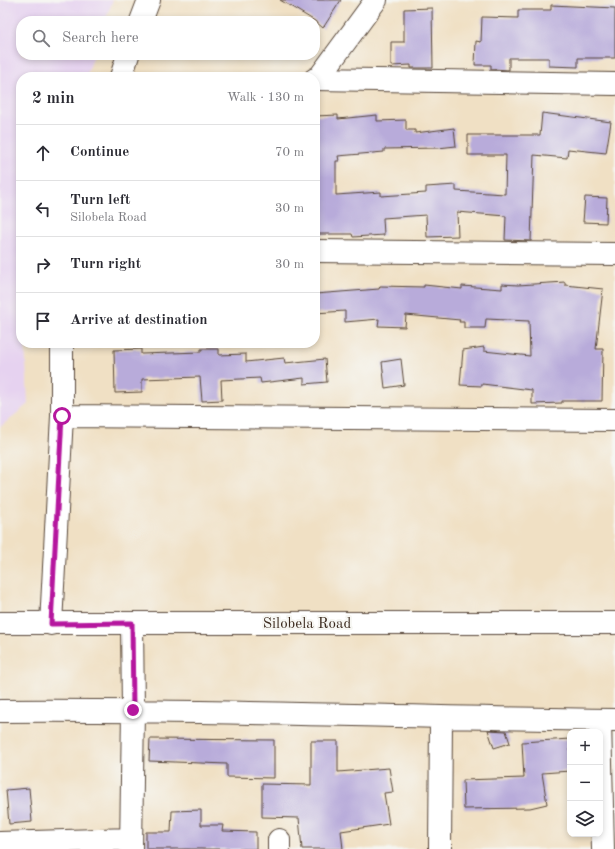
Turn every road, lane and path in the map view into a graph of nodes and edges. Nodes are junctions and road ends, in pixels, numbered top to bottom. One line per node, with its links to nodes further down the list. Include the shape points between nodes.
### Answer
1 (149, 0): 3 (street)
2 (376, 0): 6 (street)
3 (143, 16)
4 (126, 60): 5 (street)
5 (122, 72)
6 (320, 74)
7 (320, 79): 8 (street)
8 (615, 84)
9 (320, 251): 10 (street)
10 (615, 254)
11 (62, 348): 12 (street)
12 (62, 416): 13 (street); 16 (street)
13 (615, 420)
14 (0, 623): 16 (street, Silobela Road)
15 (132, 623): 16 (street, Silobela Road); 17 (street, Silobela Road); 18 (street)
16 (51, 624)
17 (615, 624)
18 (133, 710): 19 (street); 20 (street); 23 (street)
19 (0, 711)
20 (441, 718): 21 (street); 24 (street)
21 (608, 720): 25 (street)
22 (0, 844): 23 (street)
23 (131, 844)
24 (440, 849)
25 (602, 849)

